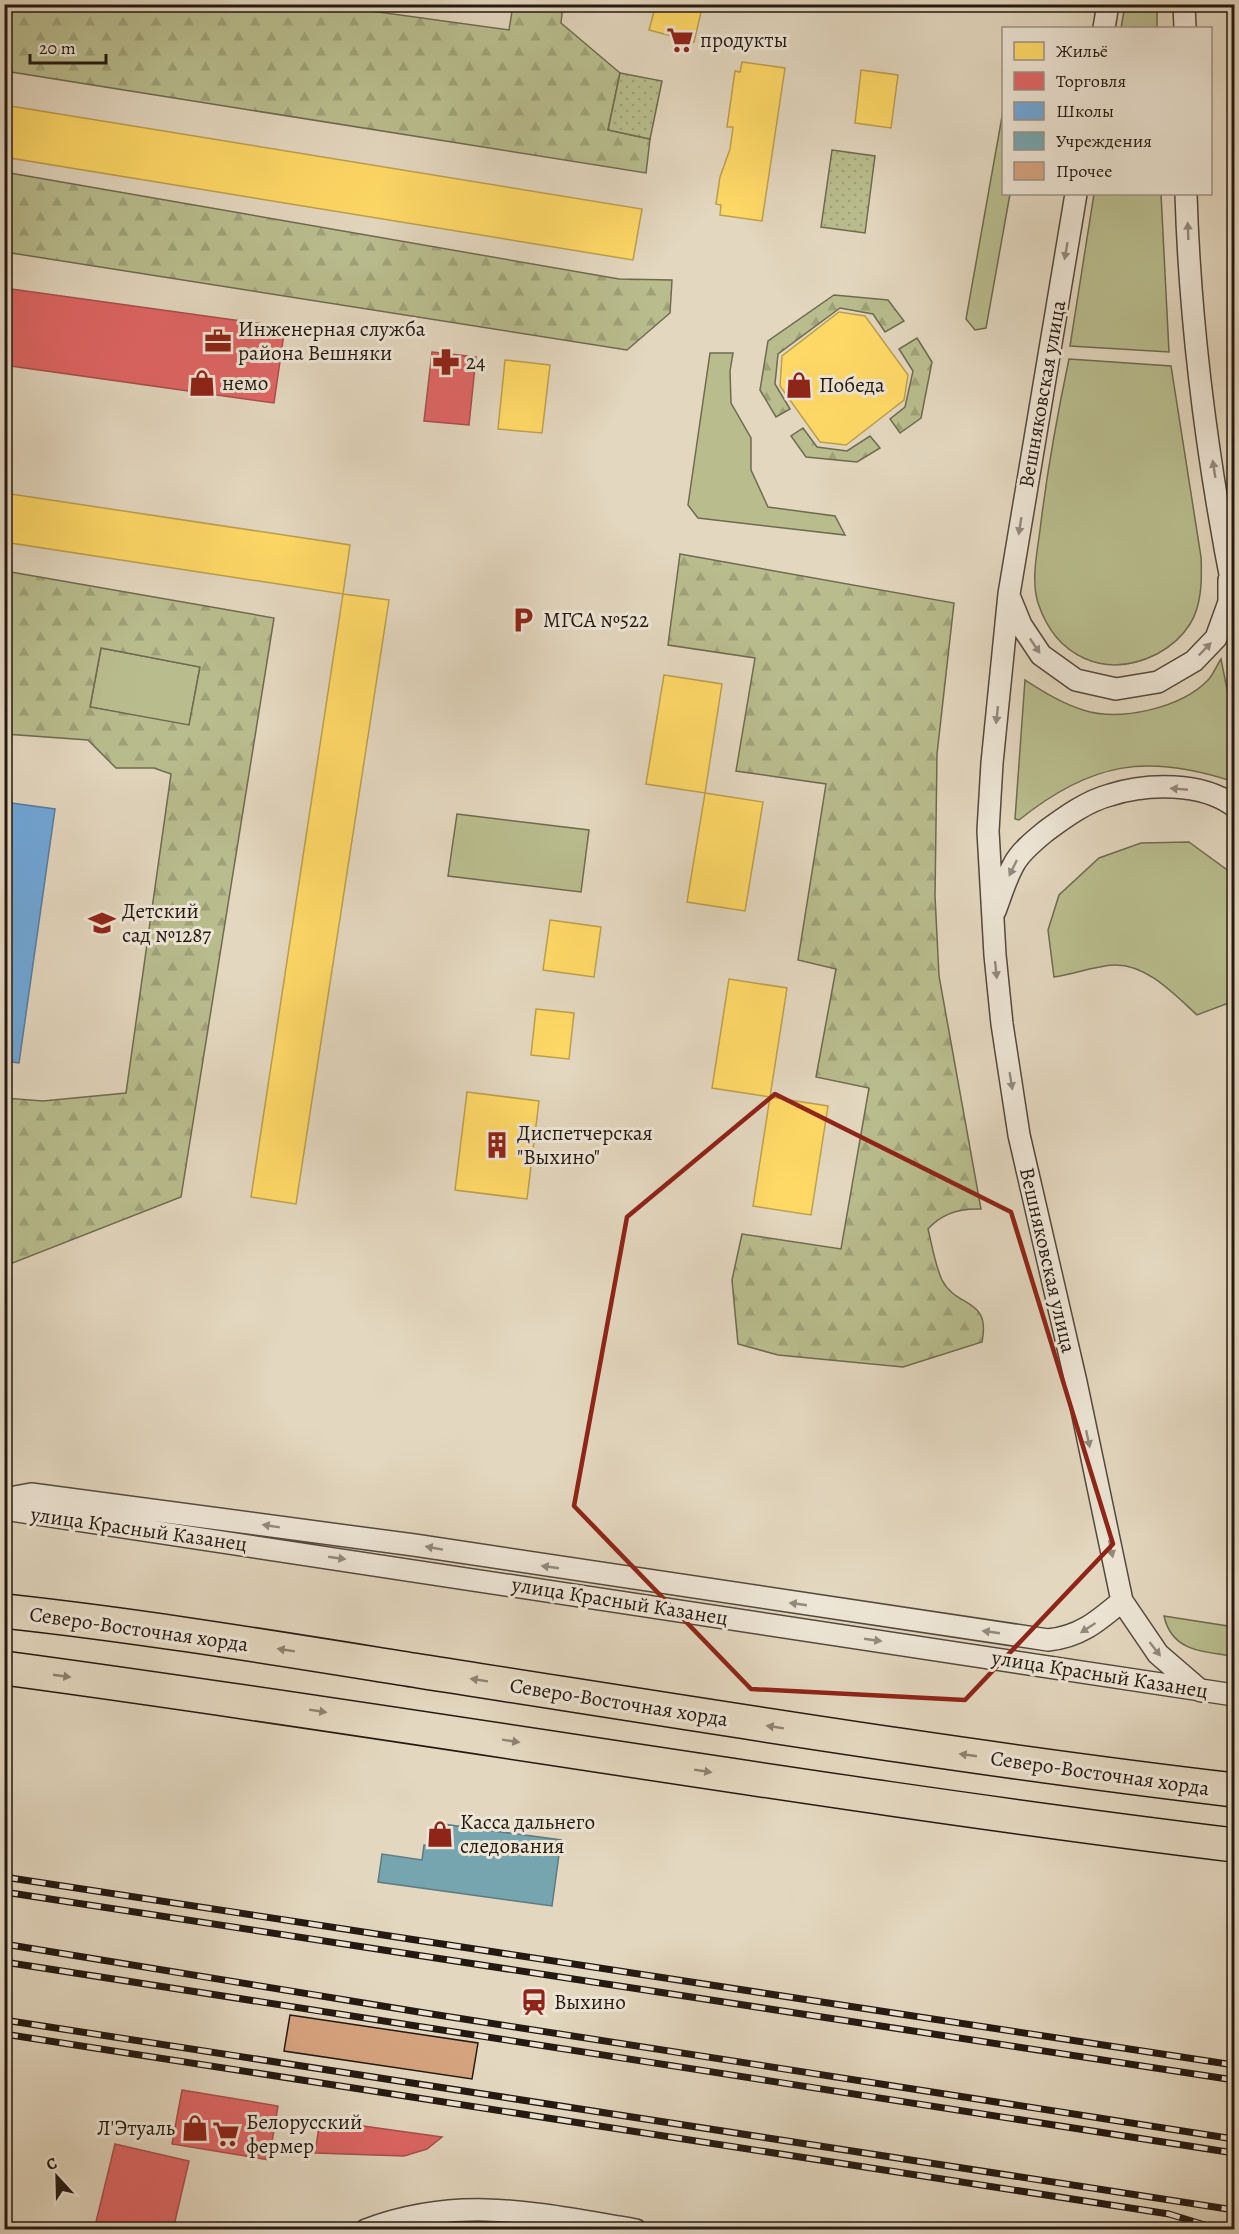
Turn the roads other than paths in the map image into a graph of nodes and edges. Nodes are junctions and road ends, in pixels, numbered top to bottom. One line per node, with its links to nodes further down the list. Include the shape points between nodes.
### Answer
1 (1108, 4): 3 (street)
2 (1184, 4): 4 (street)
3 (1104, 27)
4 (1185, 27)
5 (1076, 195): 8 (street, Вешняковская улица, one-way to 8)
6 (1186, 195): 7 (street, one-way to 6, via 1198,359)
7 (1229, 569): 8 (street, one-way to 7, via 1021,625 1041,655 1076,680 1116,689 1158,682 1194,661 1216,638 1229,602); 9 (street)
8 (1009, 594): 11 (street, Вешняковская улица, one-way to 11, via 988,831)
9 (1234, 596)
10 (1234, 806): 11 (street, Вешняковская улица, one-way to 11, via 1224,798 1185,789 1146,787 1108,795 1067,815 1014,862)
11 (993, 916): 14 (street, Вешняковская улица, one-way to 14, via 1002,1024 1019,1135)
12 (4, 1498): 14 (street, улица Красный Казанец, one-way to 12, via 1084,1632 1048,1640 200,1515 31,1494)
13 (4, 1509): 17 (street, улица Красный Казанец, one-way to 17)
14 (1122, 1601): 17 (street, Вешняковская улица, one-way to 17, via 1158,1654)
15 (4, 1611): 19 (main road, Северо-Восточная хорда, one-way to 15, via 829,1735 228,1641)
16 (4, 1668): 20 (main road, one-way to 20, via 262,1702 897,1802)
17 (1200, 1691): 18 (street, улица Красный Казанец)
18 (1234, 1695)
19 (1234, 1790)
20 (1234, 1845)
21 (366, 2229): 22 (street, via 429,2212 473,2208)
22 (636, 2229)

